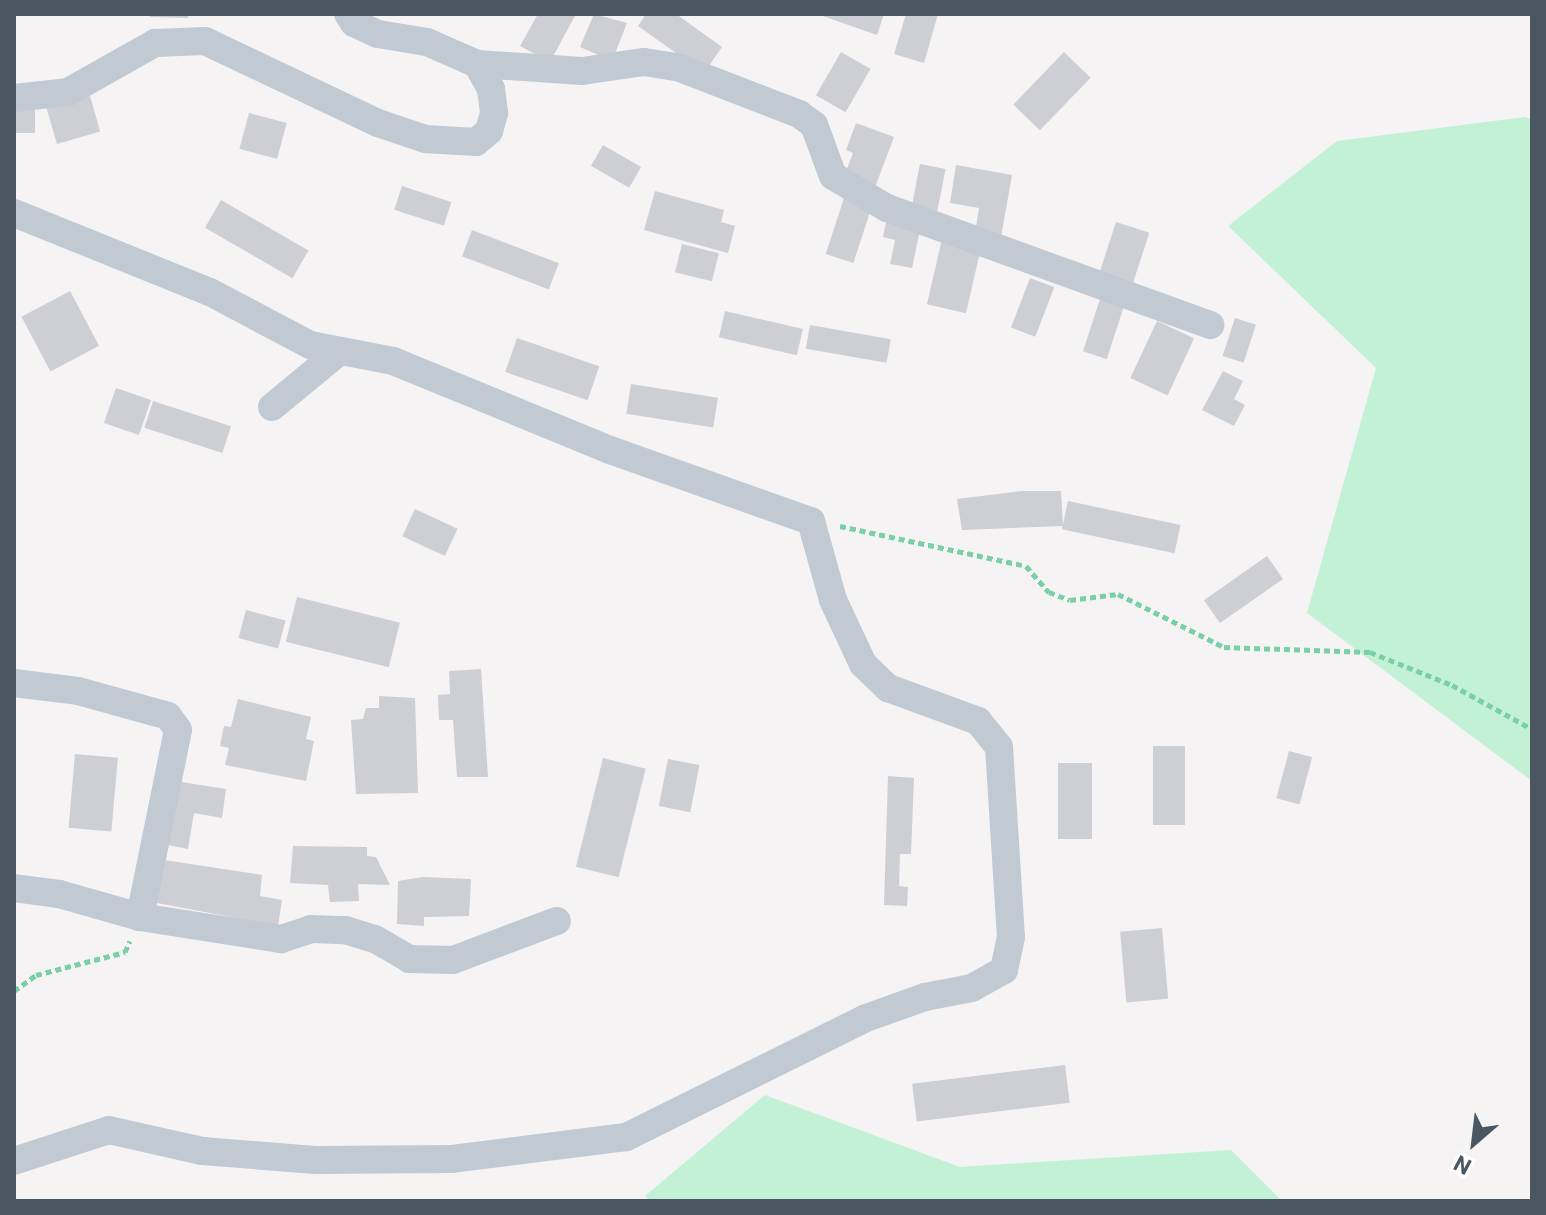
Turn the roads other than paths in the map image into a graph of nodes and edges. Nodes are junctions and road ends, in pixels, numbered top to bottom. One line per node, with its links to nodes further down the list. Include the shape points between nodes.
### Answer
1 (348, 14): 2 (street, via 354,23 378,34 427,42)
2 (477, 64): 3 (street, via 491,89 494,113 489,131 476,142 425,139 378,123 205,41 155,43 68,92); 5 (street, via 582,71 644,62 680,68 799,114 814,125 833,176 887,208)
3 (14, 98)
4 (14, 213): 6 (street, via 210,292 310,345)
5 (1210, 325)
6 (340, 351): 7 (street); 12 (street, via 393,361 610,450 811,521 833,600 863,664 888,688 978,721 999,747 1011,937 1004,970 972,988 925,997 866,1018 626,1137 452,1159 315,1160 202,1151 109,1130)
7 (272, 407)
8 (14, 683): 10 (street, via 78,691 168,716 178,730)
9 (14, 888): 10 (street, via 59,894)
10 (140, 917): 11 (street, via 281,939 311,929 345,930 375,939 409,959 453,960)
11 (557, 921)
12 (14, 1161)

